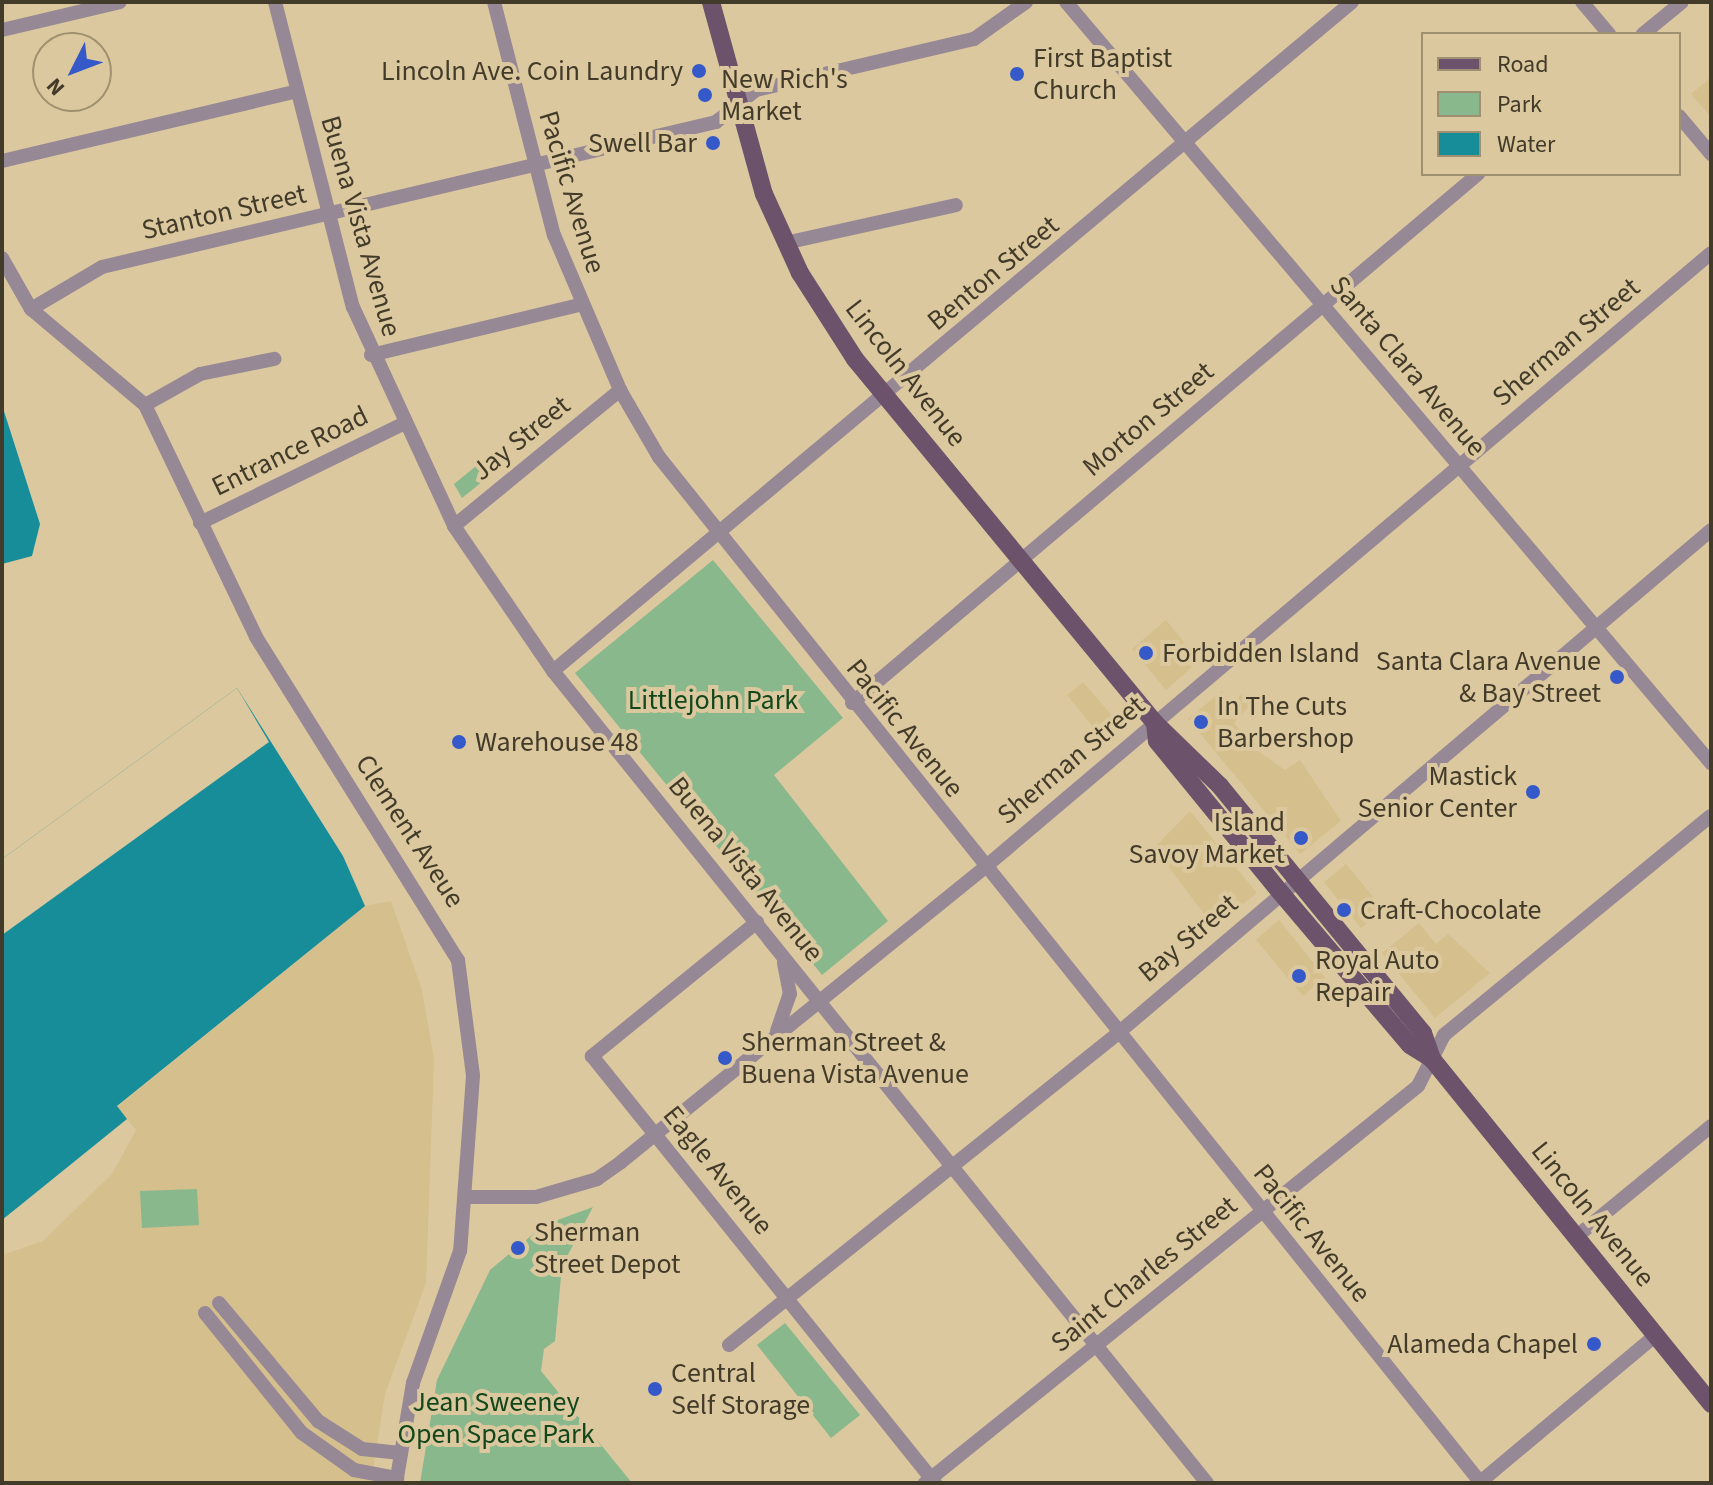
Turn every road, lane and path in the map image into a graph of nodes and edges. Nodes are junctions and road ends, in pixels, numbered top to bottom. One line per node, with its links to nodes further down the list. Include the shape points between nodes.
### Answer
1 (120, 2): 10 (street)
2 (275, 2): 13 (street, Buena Vista Avenue)
3 (494, 2): 19 (street, Pacific Avenue)
4 (711, 2): 14 (main road, Lincoln Avenue)
5 (1026, 2): 14 (street, Stanton Street, via 974,39 756,90)
6 (1066, 2): 16 (street, Santa Clara Avenue)
7 (1352, 2): 16 (street, Benton Street)
8 (1582, 2): 11 (street)
9 (1682, 2): 12 (street)
10 (2, 30)
11 (1607, 32)
12 (1645, 32)
13 (297, 91): 18 (street); 22 (street, Buena Vista Avenue)
14 (736, 106): 19 (street, Stanton Street, via 716,122); 23 (main road, Lincoln Avenue)
15 (1681, 118): 17 (street)
16 (1186, 144): 27 (street, Santa Clara Avenue); 32 (street, Benton Street)
17 (1711, 154)
18 (2, 161)
19 (532, 166): 22 (street, Stanton Street); 26 (street, Pacific Avenue)
20 (1476, 176): 27 (street, Morton Street)
21 (956, 205): 23 (street)
22 (325, 215): 28 (street, Stanton Street, via 80,274); 29 (street, Buena Vista Avenue)
23 (785, 243): 32 (main road, Lincoln Avenue)
24 (1711, 253): 35 (street, Sherman Street)
25 (2, 258): 28 (street)
26 (580, 305): 29 (street); 31 (street, Pacific Avenue)
27 (1323, 305): 35 (street, Santa Clara Avenue); 40 (street, Morton Street)
28 (31, 309): 33 (street)
29 (371, 355): 34 (street, Buena Vista Avenue)
30 (274, 359): 33 (street, via 200,374)
31 (620, 390): 37 (street, Jay Street); 39 (street, Pacific Avenue)
32 (885, 398): 39 (street, Benton Street); 40 (main road, Lincoln Avenue)
33 (145, 405): 36 (street, Clement Aveue)
34 (401, 425): 36 (street, Entrance Road); 37 (street, Buena Vista Avenue)
35 (1460, 466): 41 (street, Santa Clara Avenue); 44 (street, Sherman Street)
36 (200, 523): 59 (street, Clement Aveue, via 256,637 458,960 472,1033)
37 (454, 526): 42 (street, Buena Vista Avenue)
38 (1711, 530): 41 (street, Bay Street)
39 (718, 539): 42 (street, Benton Street); 43 (street, Pacific Avenue)
40 (1019, 561): 43 (street, Morton Street); 44 (main road, Lincoln Avenue)
41 (1595, 627): 45 (street, Santa Clara Avenue); 48 (street, Bay Street)
42 (553, 671): 50 (street, Buena Vista Avenue)
43 (852, 703): 47 (street, Pacific Avenue)
44 (1155, 723): 47 (street, Sherman Street); 48 (main road, Lincoln Avenue, via 1220,786); 49 (main road, Lincoln Avenue, via 1157,741)
45 (1711, 763)
46 (1711, 816): 55 (street, Saint Charles Street, via 1444,1035)
47 (984, 868): 52 (street, Sherman Street); 54 (street, Pacific Avenue)
48 (1297, 880): 49 (street, Bay Street); 55 (main road, Lincoln Avenue, via 1423,1033)
49 (1281, 893): 54 (street, Bay Street); 55 (main road, Lincoln Avenue, via 1410,1045)
50 (757, 922): 51 (street, Buena Vista Avenue); 57 (street, Eagle Avenue, via 592,1056)
51 (781, 954): 52 (street, Buena Vista Avenue); 53 (street, via 790,994)
52 (819, 1000): 53 (street, Sherman Street); 58 (street, Buena Vista Avenue)
53 (777, 1031): 57 (street, Sherman Street)
54 (1117, 1034): 58 (street, Bay Street); 60 (street, Pacific Avenue)
55 (1432, 1059): 60 (street, Saint Charles Street, via 1415,1088); 61 (main road, Lincoln Avenue)
56 (1711, 1126): 61 (street)
57 (656, 1134): 59 (street, Sherman Street, via 571,1189 507,1200); 62 (street, Eagle Avenue)
58 (952, 1166): 62 (street, Bay Street); 67 (street, Buena Vista Avenue)
59 (465, 1197): 69 (street, Clement Aveue, via 460,1251 421,1355)
60 (1262, 1213): 67 (street, Saint Charles Street); 73 (street, Pacific Avenue)
61 (1576, 1237): 65 (main road, Lincoln Avenue)
62 (787, 1299): 66 (street, Bay Street); 71 (street, Eagle Avenue)
63 (219, 1303): 69 (street, via 318,1421 362,1449)
64 (205, 1313): 70 (street, via 302,1433 354,1470)
65 (1656, 1335): 68 (main road, Lincoln Avenue); 73 (street)
66 (729, 1345)
67 (1097, 1346): 71 (street, Saint Charles Street); 72 (street, Buena Vista Avenue)
68 (1710, 1401)
69 (401, 1453): 70 (street, Clement Aveue)
70 (397, 1480)
71 (930, 1481)
72 (1207, 1483)
73 (1480, 1483)

